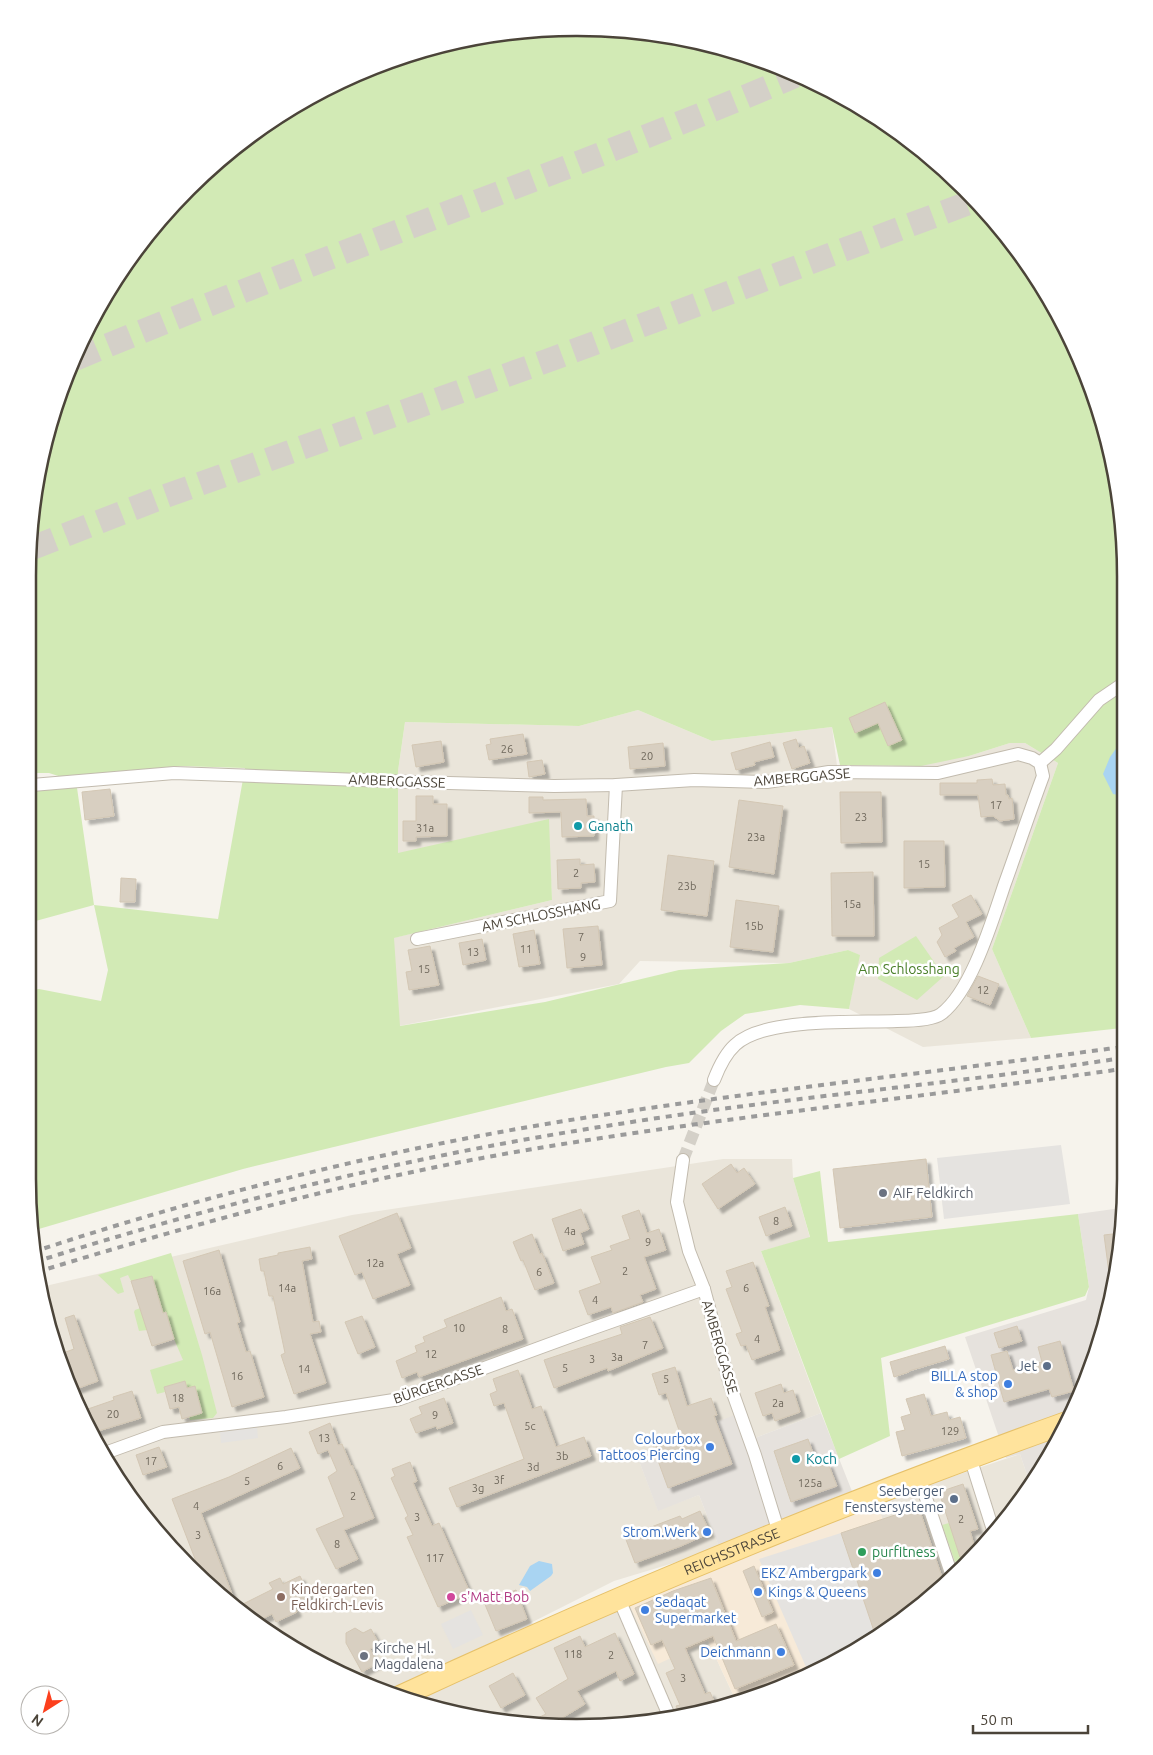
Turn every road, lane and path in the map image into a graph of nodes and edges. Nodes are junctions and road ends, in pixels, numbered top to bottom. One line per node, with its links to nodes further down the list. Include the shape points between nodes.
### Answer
1 (1117, 688): 2 (street, via 1099,700)
2 (1040, 763): 4 (street, AMBERGGASSE, via 1018,754 938,773 829,772 767,782 694,780); 6 (street, via 1043,776 984,946 962,988 940,1015 911,1021 810,1024 766,1029 736,1044 726,1055)
3 (36, 785): 4 (street, AMBERGGASSE, via 174,773 554,786)
4 (616, 785): 5 (street, AM SCHLOSSHANG, via 610,901)
5 (417, 939)
6 (714, 1080)
7 (683, 1160): 8 (street, AMBERGGASSE, via 677,1202 689,1251)
8 (704, 1290): 10 (street, BÜRGERGASSE, via 400,1399 163,1432); 14 (street, AMBERGGASSE, via 730,1385)
9 (1056, 1426): 11 (main road, REICHSSTRASSE)
10 (110, 1451)
11 (970, 1457): 12 (main road, REICHSSTRASSE); 13 (street)
12 (919, 1477): 14 (main road, REICHSSTRASSE); 15 (street)
13 (991, 1524)
14 (779, 1532): 16 (main road, REICHSSTRASSE)
15 (950, 1569)
16 (619, 1599): 17 (main road, REICHSSTRASSE); 18 (street)
17 (410, 1692)
18 (667, 1711)

